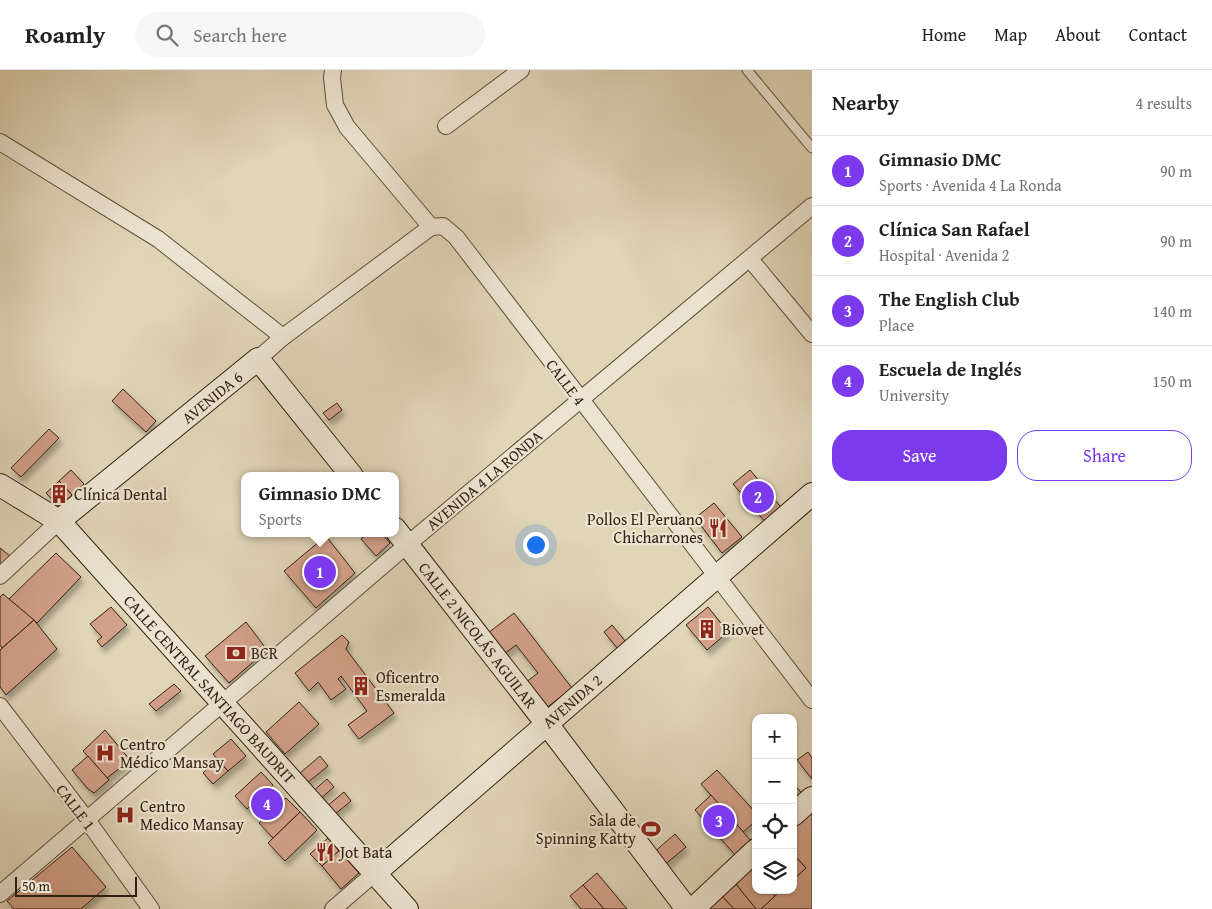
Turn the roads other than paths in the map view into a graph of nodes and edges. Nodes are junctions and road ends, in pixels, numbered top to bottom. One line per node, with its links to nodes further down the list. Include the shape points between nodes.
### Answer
1 (333, 70): 8 (street, CALLE 4, via 335,105 347,127)
2 (521, 70): 4 (street)
3 (747, 70): 6 (lane)
4 (446, 126)
5 (0, 142): 11 (street, via 158,239)
6 (812, 148)
7 (812, 206): 9 (street, AVENIDA 4 LA RONDA)
8 (431, 226): 11 (street, AVENIDA 6); 13 (street, CALLE 4, via 443,226 456,237)
9 (750, 259): 10 (street); 13 (street, AVENIDA 4 LA RONDA)
10 (812, 334)
11 (283, 337): 12 (street, AVENIDA 6)
12 (258, 359): 14 (main road); 17 (main road, AVENIDA 6)
13 (580, 399): 18 (street, AVENIDA 4 LA RONDA); 20 (street, CALLE 4)
14 (349, 472)
15 (0, 485): 17 (main road, CALLE CENTRAL SANTIAGO BAUDRIT)
16 (812, 494): 20 (main road, AVENIDA 2)
17 (59, 521): 19 (street, AVENIDA 6); 22 (main road, CALLE CENTRAL SANTIAGO BAUDRIT)
18 (401, 536): 22 (street, AVENIDA 4 LA RONDA); 24 (main road, CALLE 2 NICOLÁS AGUILAR)
19 (0, 576)
20 (717, 576): 21 (street, CALLE 4); 24 (main road, AVENIDA 2)
21 (812, 700)
22 (223, 702): 27 (street, AVENIDA 4 LA RONDA); 29 (main road, CALLE CENTRAL SANTIAGO BAUDRIT)
23 (0, 706): 27 (street, CALLE 1)
24 (547, 724): 29 (main road, AVENIDA 2); 34 (main road, CALLE 2 NICOLÁS AGUILAR)
25 (812, 798): 26 (main road)
26 (797, 812)
27 (87, 820): 30 (street, AVENIDA 4 LA RONDA); 31 (street, CALLE 1)
28 (752, 854): 35 (main road)
29 (375, 873): 32 (street, AVENIDA 2); 33 (main road, CALLE CENTRAL SANTIAGO BAUDRIT)
30 (0, 894)
31 (151, 909)
32 (333, 909)
33 (407, 909)
34 (687, 909)
35 (693, 909)

